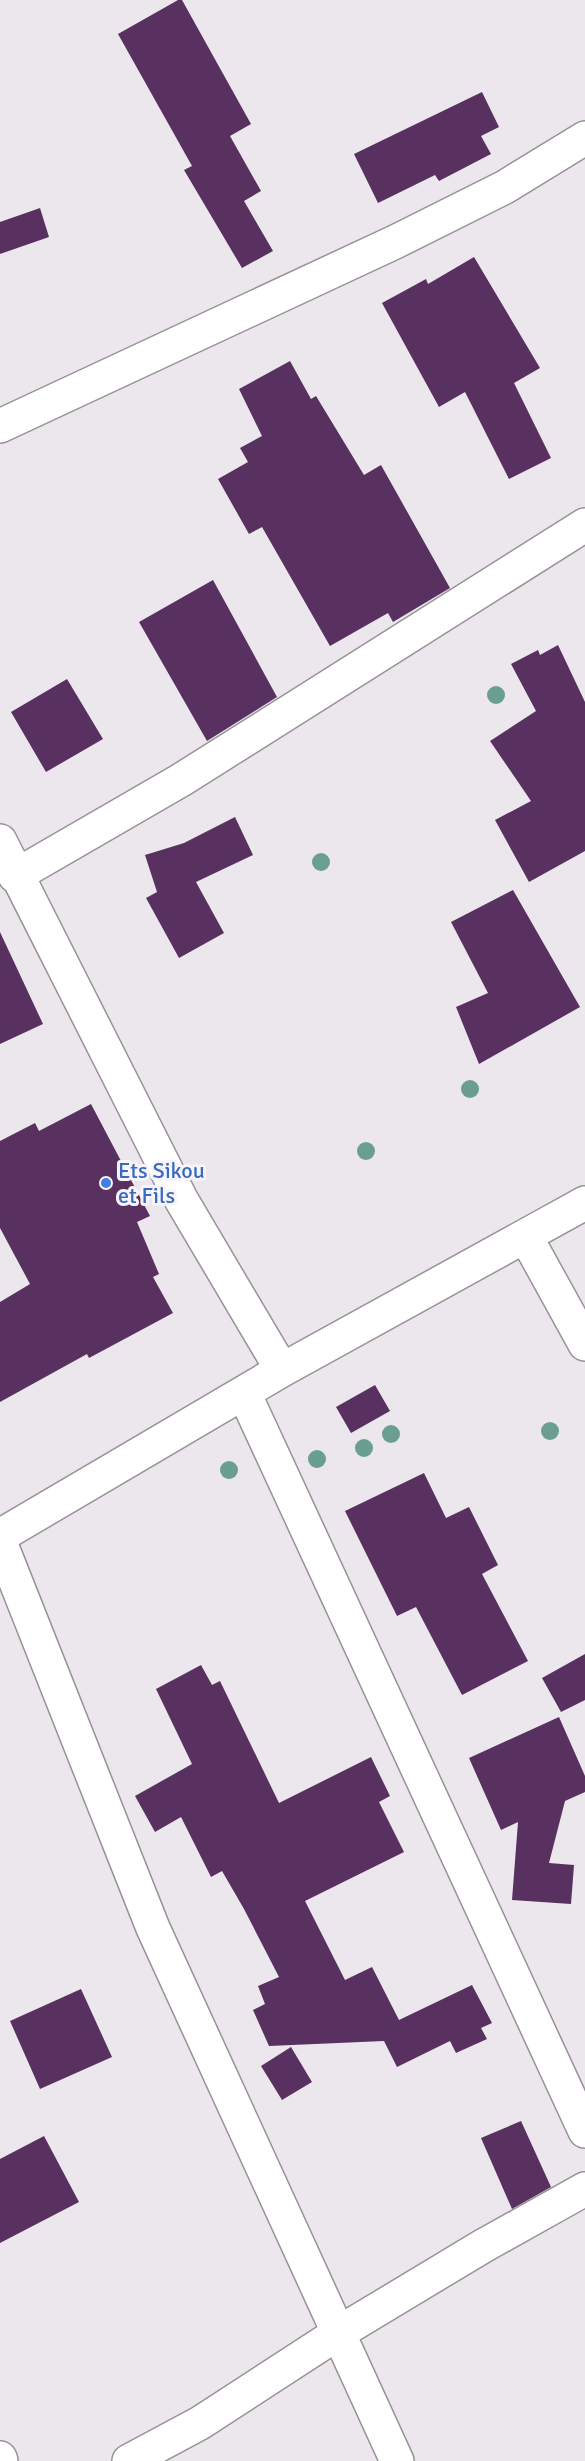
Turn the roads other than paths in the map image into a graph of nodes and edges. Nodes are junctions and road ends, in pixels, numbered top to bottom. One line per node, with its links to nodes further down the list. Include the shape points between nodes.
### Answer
1 (585, 138): 2 (street, via 505,187 395,242)
2 (0, 426)
3 (585, 525): 5 (street, via 181,780)
4 (0, 841): 5 (street)
5 (15, 876): 9 (street, via 182,1201)
6 (585, 1203): 7 (street)
7 (526, 1237): 8 (street); 9 (street)
8 (585, 1344)
9 (282, 1370): 10 (street)
10 (244, 1393): 11 (street); 13 (street)
11 (0, 1536)
12 (0, 1542): 15 (street, via 153,1928)
13 (585, 2131)
14 (585, 2189): 15 (street)
15 (340, 2332): 16 (street, via 200,2423); 17 (street)
16 (129, 2461)
17 (397, 2461)

